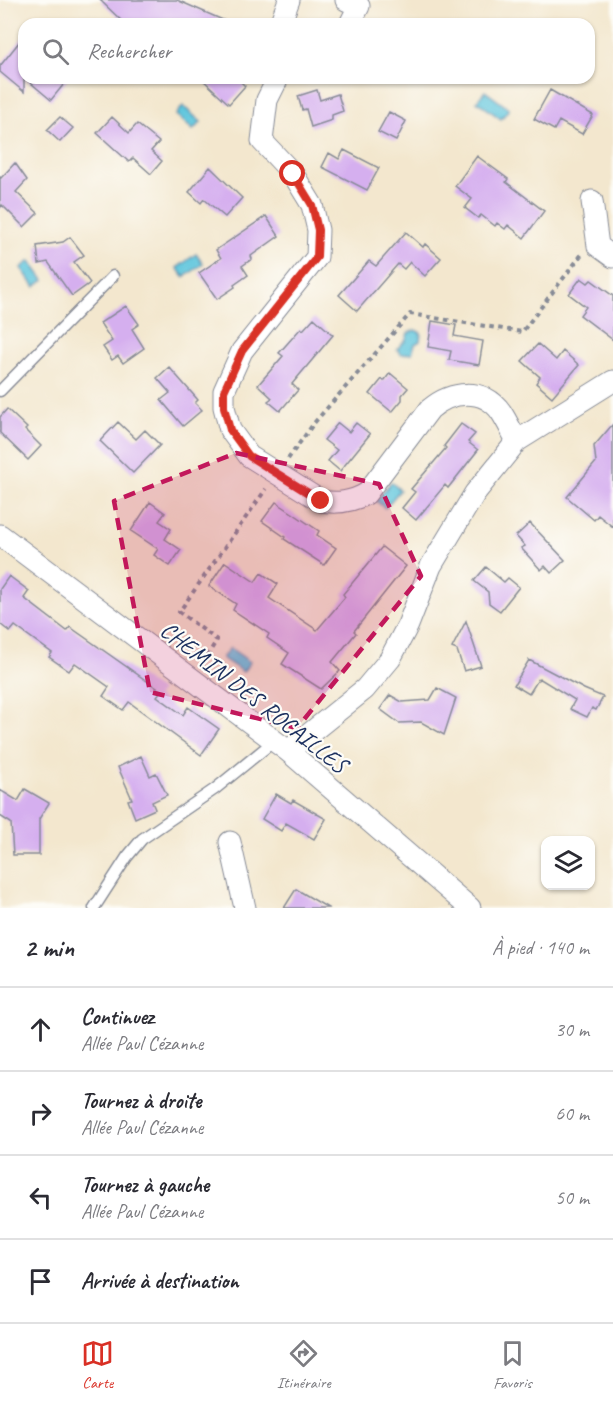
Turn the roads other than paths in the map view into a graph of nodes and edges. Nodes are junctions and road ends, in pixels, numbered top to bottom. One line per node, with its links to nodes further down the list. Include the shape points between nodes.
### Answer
1 (289, 0): 3 (street)
2 (346, 0): 4 (street, via 359,6)
3 (282, 18)
4 (353, 18)
5 (275, 84): 11 (street, via 267,100 262,141 293,174 312,205 318,230 317,257 242,351 224,391 230,430 249,456 321,501 333,503 354,501 366,494 440,401 462,394 488,400 500,411)
6 (592, 201): 7 (street, via 598,246)
7 (613, 257)
8 (113, 276): 10 (lane)
9 (613, 381): 11 (street)
10 (0, 391)
11 (517, 441): 13 (street, via 475,493 431,566 390,659 365,689)
12 (3, 543): 13 (street, CHEMIN DES ROCAILLES)
13 (281, 746): 15 (lane, via 142,839); 17 (street, CHEMIN DES ROCAILLES)
14 (230, 842): 16 (street)
15 (94, 908)
16 (245, 908)
17 (470, 908)

